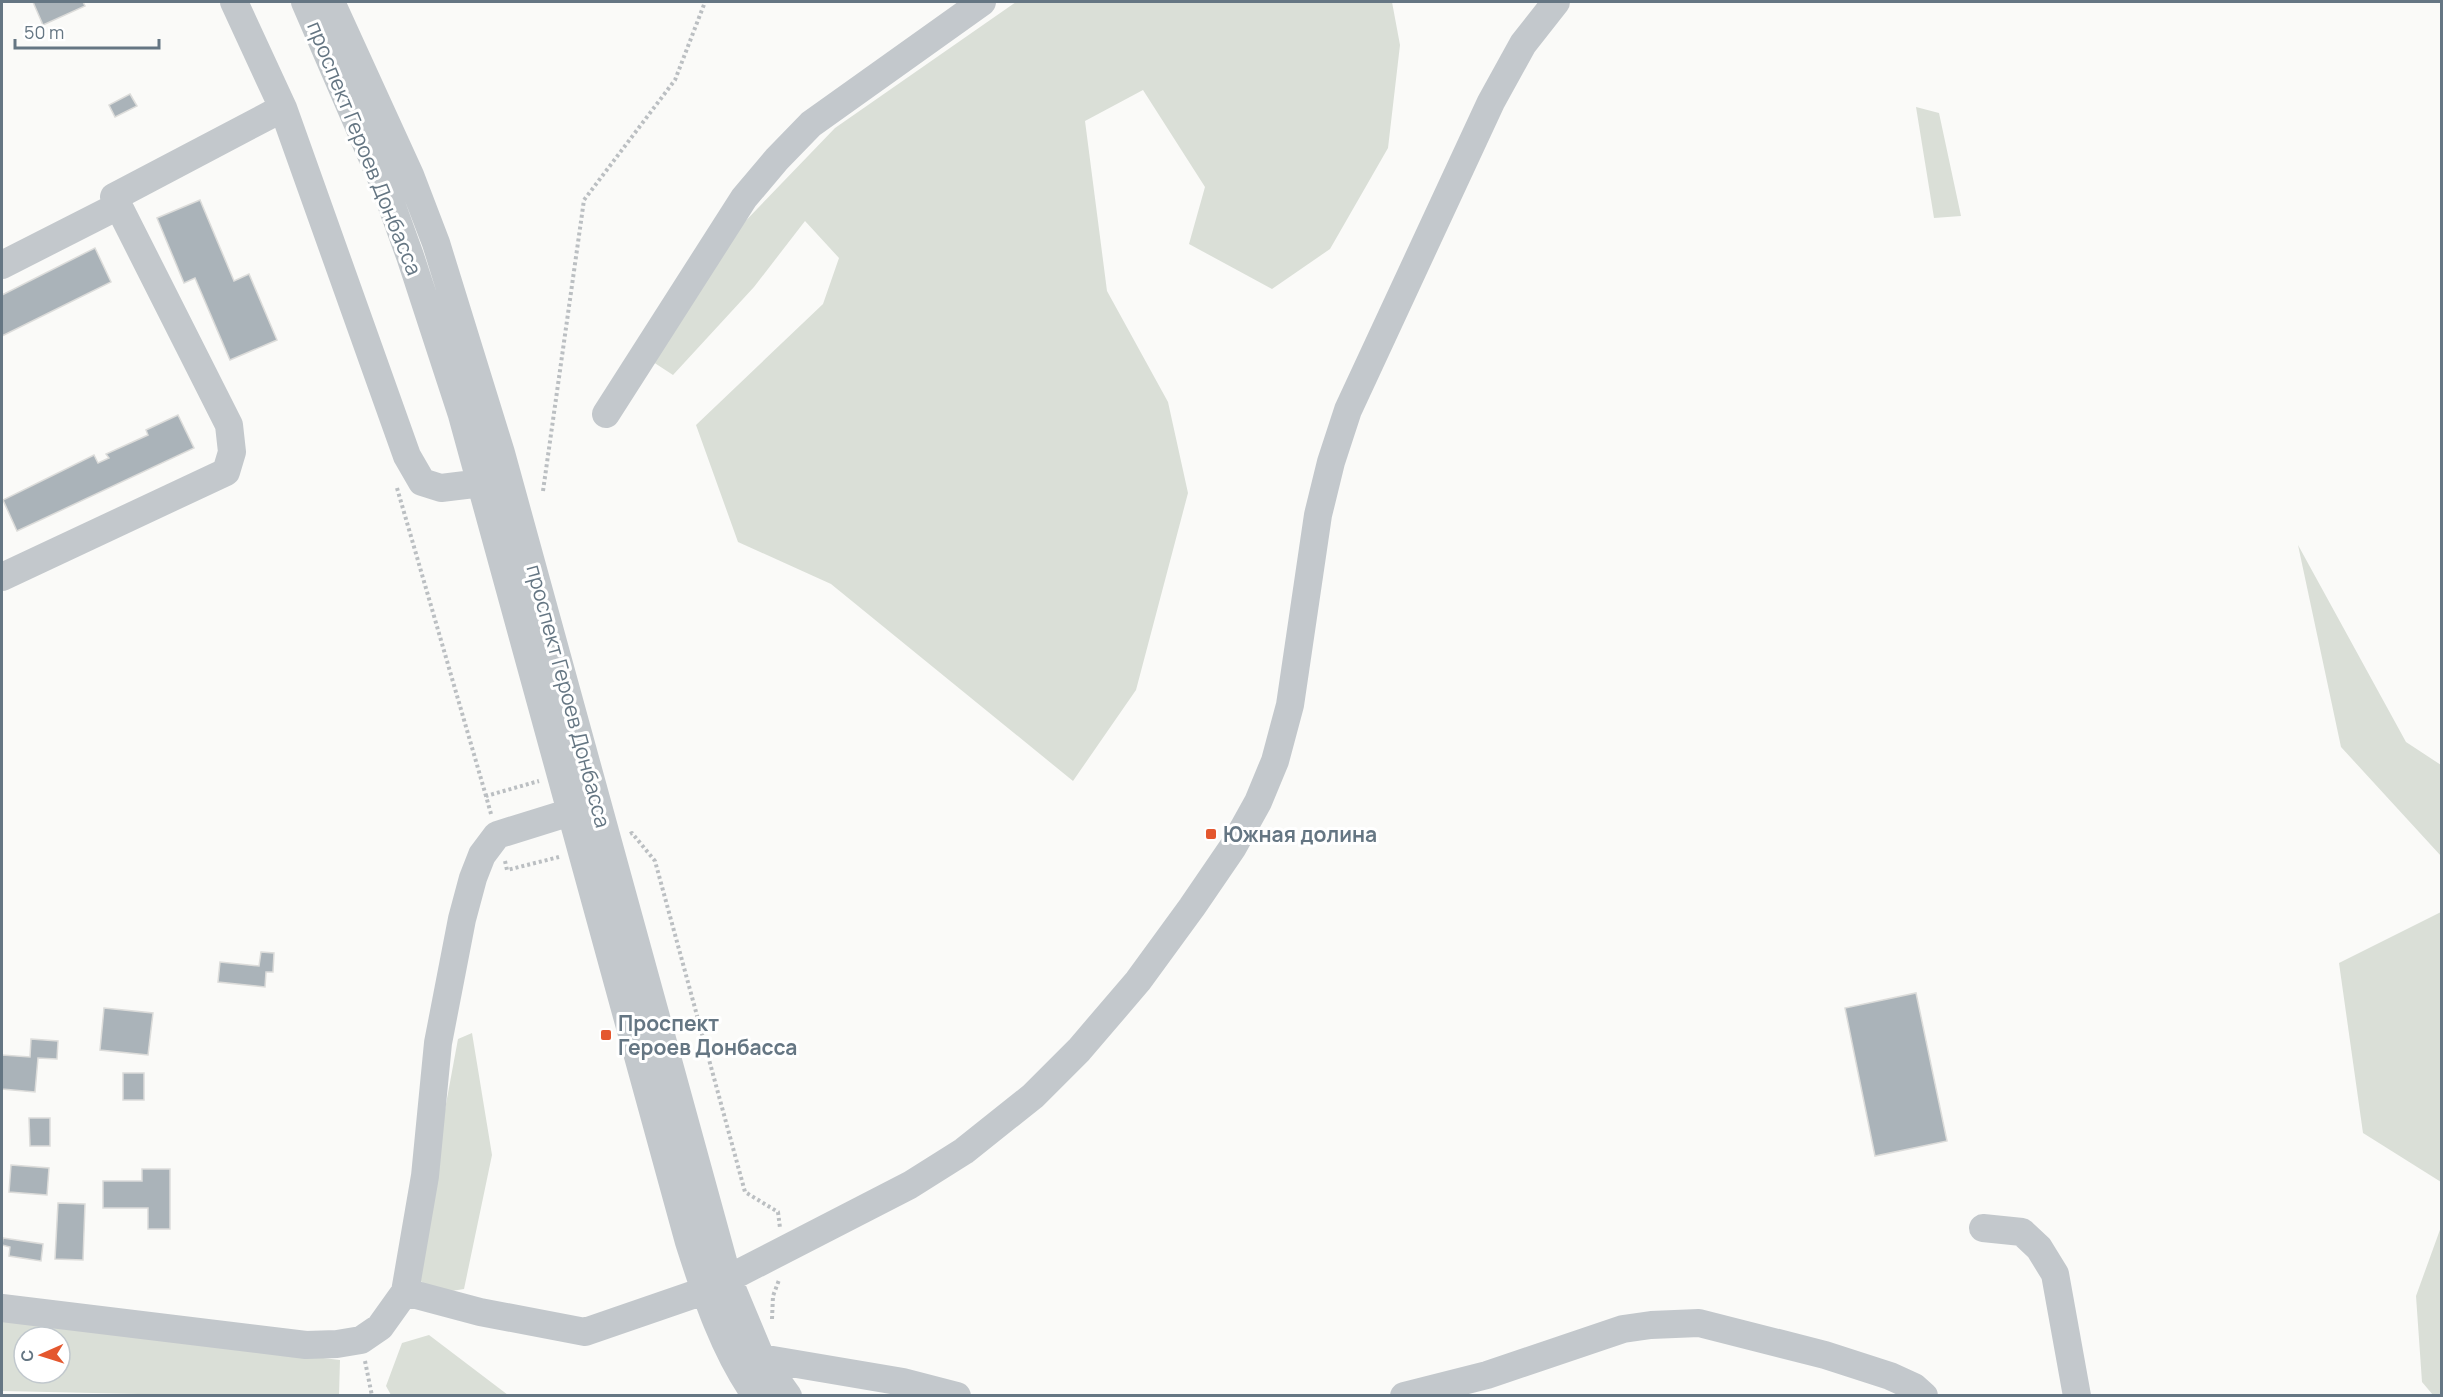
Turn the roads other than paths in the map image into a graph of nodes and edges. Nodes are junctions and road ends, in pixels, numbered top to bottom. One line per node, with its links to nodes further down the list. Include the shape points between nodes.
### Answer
1 (234, 2): 6 (street)
2 (305, 2): 10 (street, проспект Героев Донбасса, via 385,187)
3 (331, 2): 14 (street, проспект Героев Донбасса, via 432,233 501,453)
4 (982, 2): 9 (street, via 811,124 777,159 744,198)
5 (1556, 2): 14 (street, via 1523,44 1491,102 1348,410 1318,515 1290,705 1275,761 1233,847 1138,981 1079,1050 1017,1110 964,1151 910,1185)
6 (283, 108): 7 (street, via 114,197); 10 (street, via 407,456 422,482 441,488)
7 (118, 206): 8 (street); 11 (street, via 229,425 231,452 226,472)
8 (2, 265)
9 (606, 414)
10 (482, 483): 12 (street, проспект Героев Донбасса)
11 (2, 577)
12 (571, 812): 14 (street, проспект Героев Донбасса, via 686,1230); 15 (street, via 497,835 482,855 473,878 438,1043 425,1176)
13 (1983, 1228): 23 (street, via 2022,1233 2039,1248 2055,1274)
14 (716, 1285): 15 (street, via 585,1332 480,1312); 17 (street, проспект Героев Донбасса); 18 (street, проспект Героев Донбасса, via 736,1364)
15 (405, 1292): 16 (street, via 380,1327 361,1340 337,1344 306,1345)
16 (2, 1308)
17 (761, 1358): 19 (street, проспект Героев Донбасса); 20 (street)
18 (756, 1395)
19 (788, 1395)
20 (957, 1395)
21 (1404, 1395): 22 (street, via 1487,1376 1623,1329 1699,1323 1825,1355 1890,1376)
22 (1924, 1395)
23 (2077, 1395)

